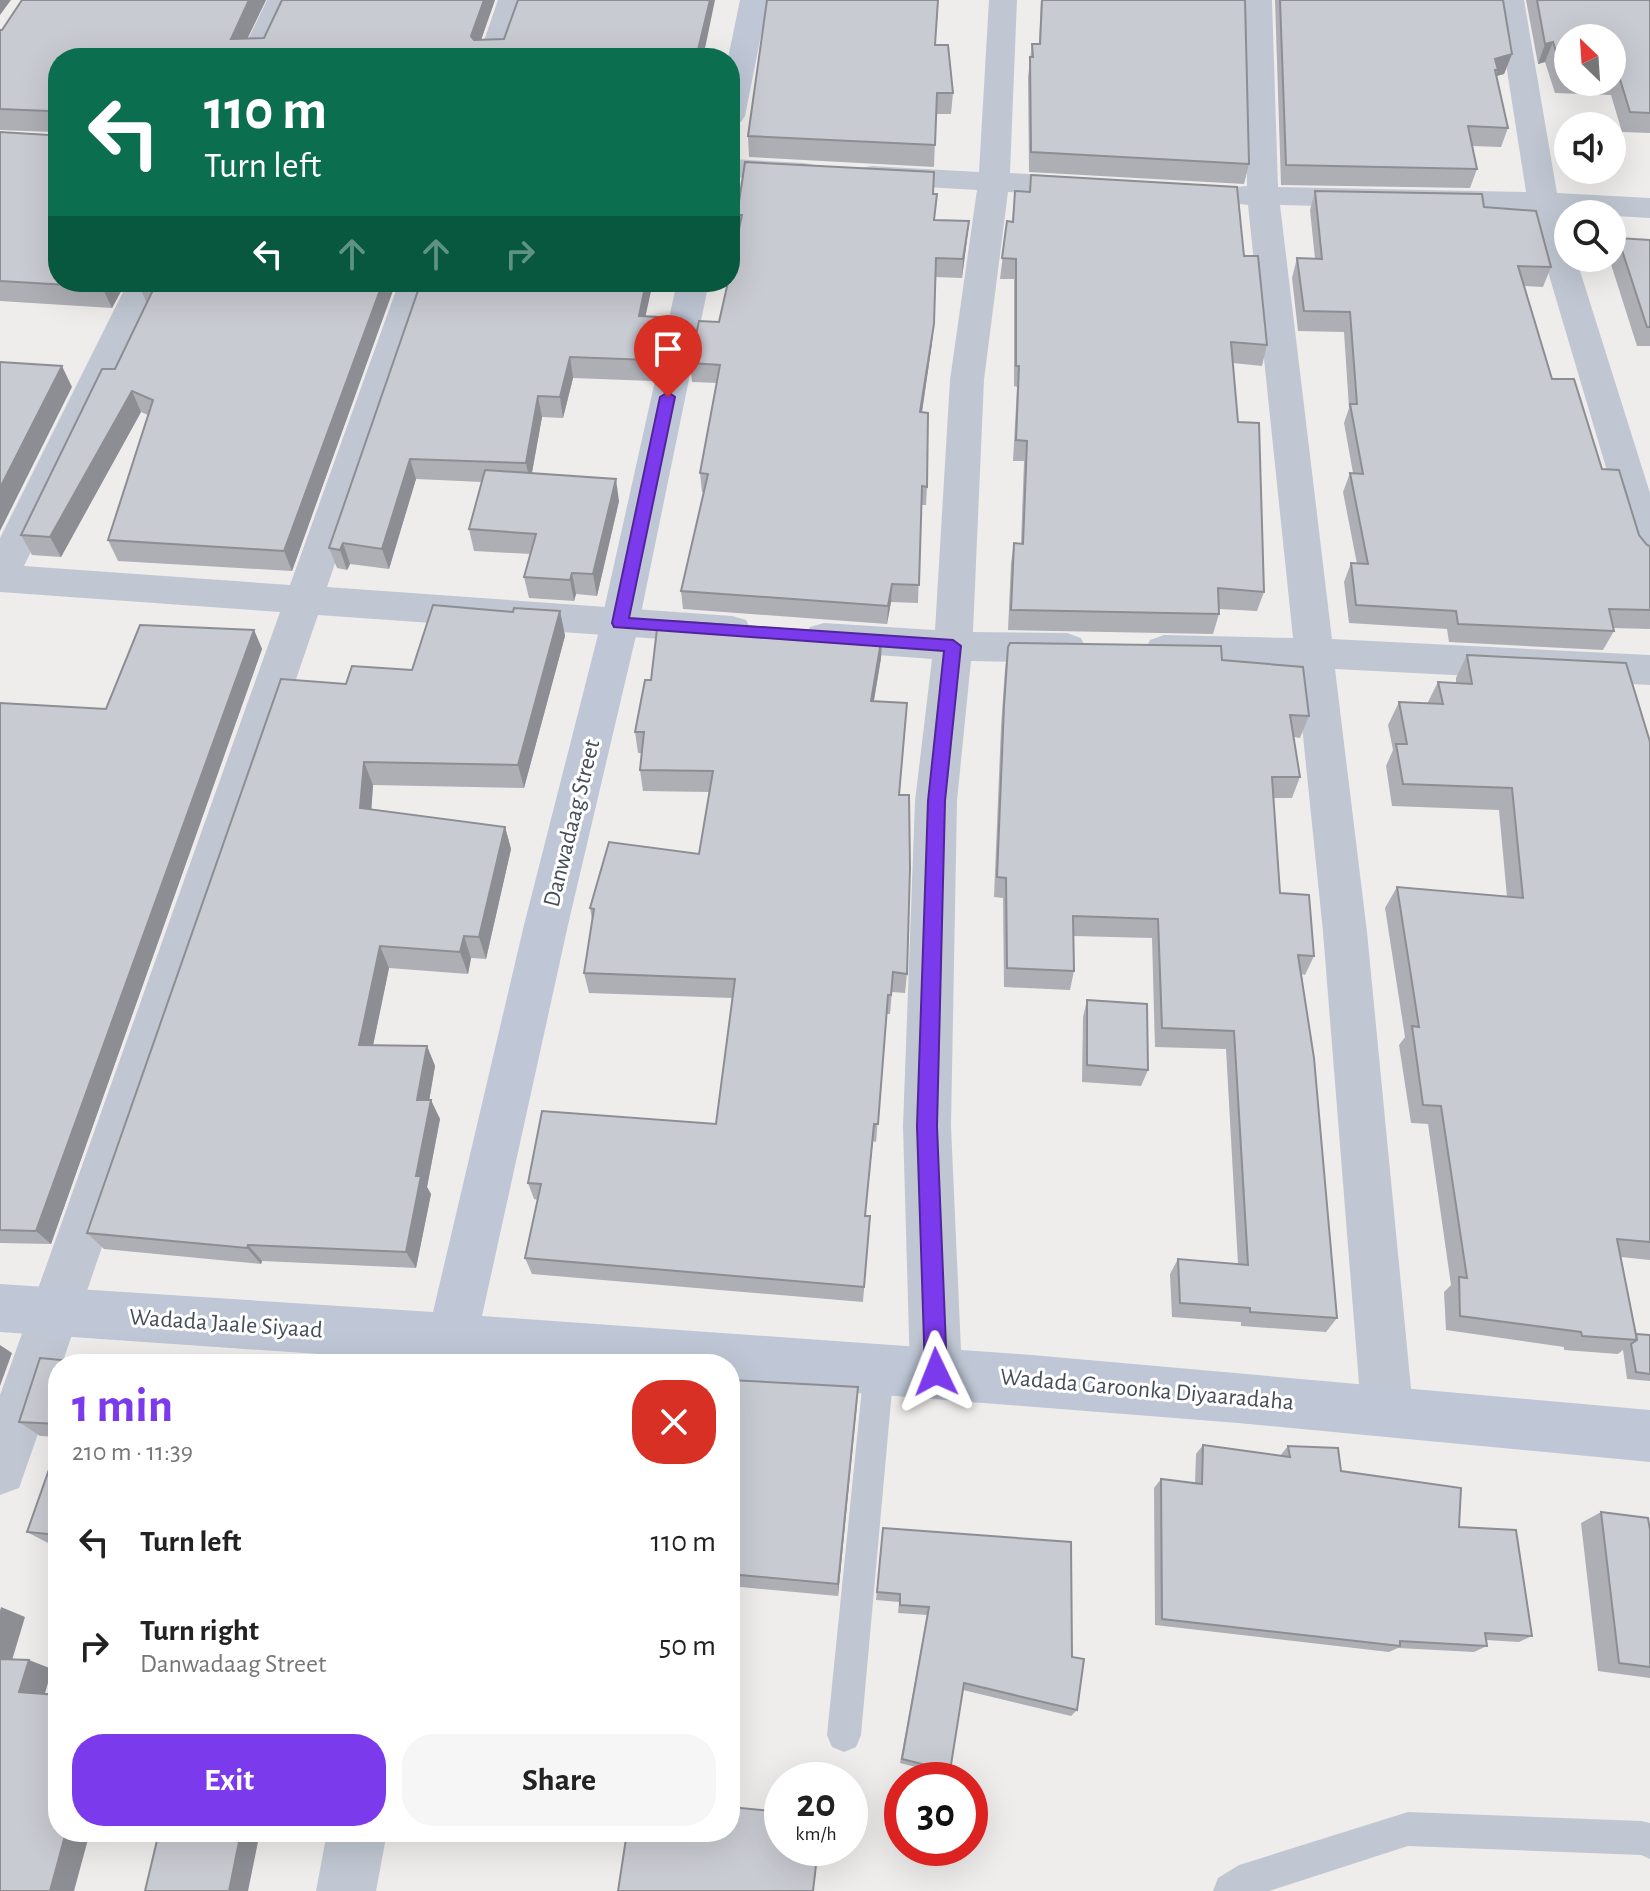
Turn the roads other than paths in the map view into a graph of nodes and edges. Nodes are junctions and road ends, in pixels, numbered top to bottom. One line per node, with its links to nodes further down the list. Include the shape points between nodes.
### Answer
1 (281, 0): 7 (street)
2 (512, 0): 8 (street)
3 (754, 0): 9 (street)
4 (1003, 0): 11 (street)
5 (1258, 0): 14 (street)
6 (1510, 0): 15 (street)
7 (258, 48)
8 (495, 48)
9 (740, 68)
10 (740, 168): 11 (street)
11 (994, 181): 12 (street); 24 (street, via 967,380)
12 (1121, 188)
13 (1199, 193): 14 (street)
14 (1263, 197): 15 (street); 25 (street)
15 (1543, 202): 16 (street); 20 (street)
16 (1650, 208)
17 (139, 292): 21 (street)
18 (412, 292): 22 (street)
19 (691, 292): 23 (street, Danwadaag Street)
20 (1650, 552)
21 (0, 577): 22 (street)
22 (304, 600): 23 (street); 28 (street)
23 (620, 623): 24 (street); 29 (street, Danwadaag Street)
24 (953, 646): 25 (street); 33 (street, via 936,801 927,1126)
25 (1313, 653): 26 (street); 34 (street, via 1345,932)
26 (1650, 670)
27 (0, 1308): 28 (street, Wadada Jaale Siyaad)
28 (55, 1311): 29 (street, Wadada Jaale Siyaad); 36 (street)
29 (450, 1351): 30 (street, Wadada Garoonka Diyaaradaha)
30 (526, 1354)
31 (740, 1362): 32 (street, Wadada Garoonka Diyaaradaha)
32 (879, 1368): 33 (street, Wadada Garoonka Diyaaradaha); 37 (lane)
33 (936, 1372): 34 (street, Wadada Garoonka Diyaaradaha)
34 (1387, 1409): 35 (street, Wadada Garoonka Diyaaradaha)
35 (1650, 1436)
36 (0, 1469)
37 (844, 1735)
38 (1650, 1841): 41 (lane, via 1408,1829 1239,1883)
39 (355, 1842): 40 (street)
40 (346, 1891)
41 (1231, 1891)

